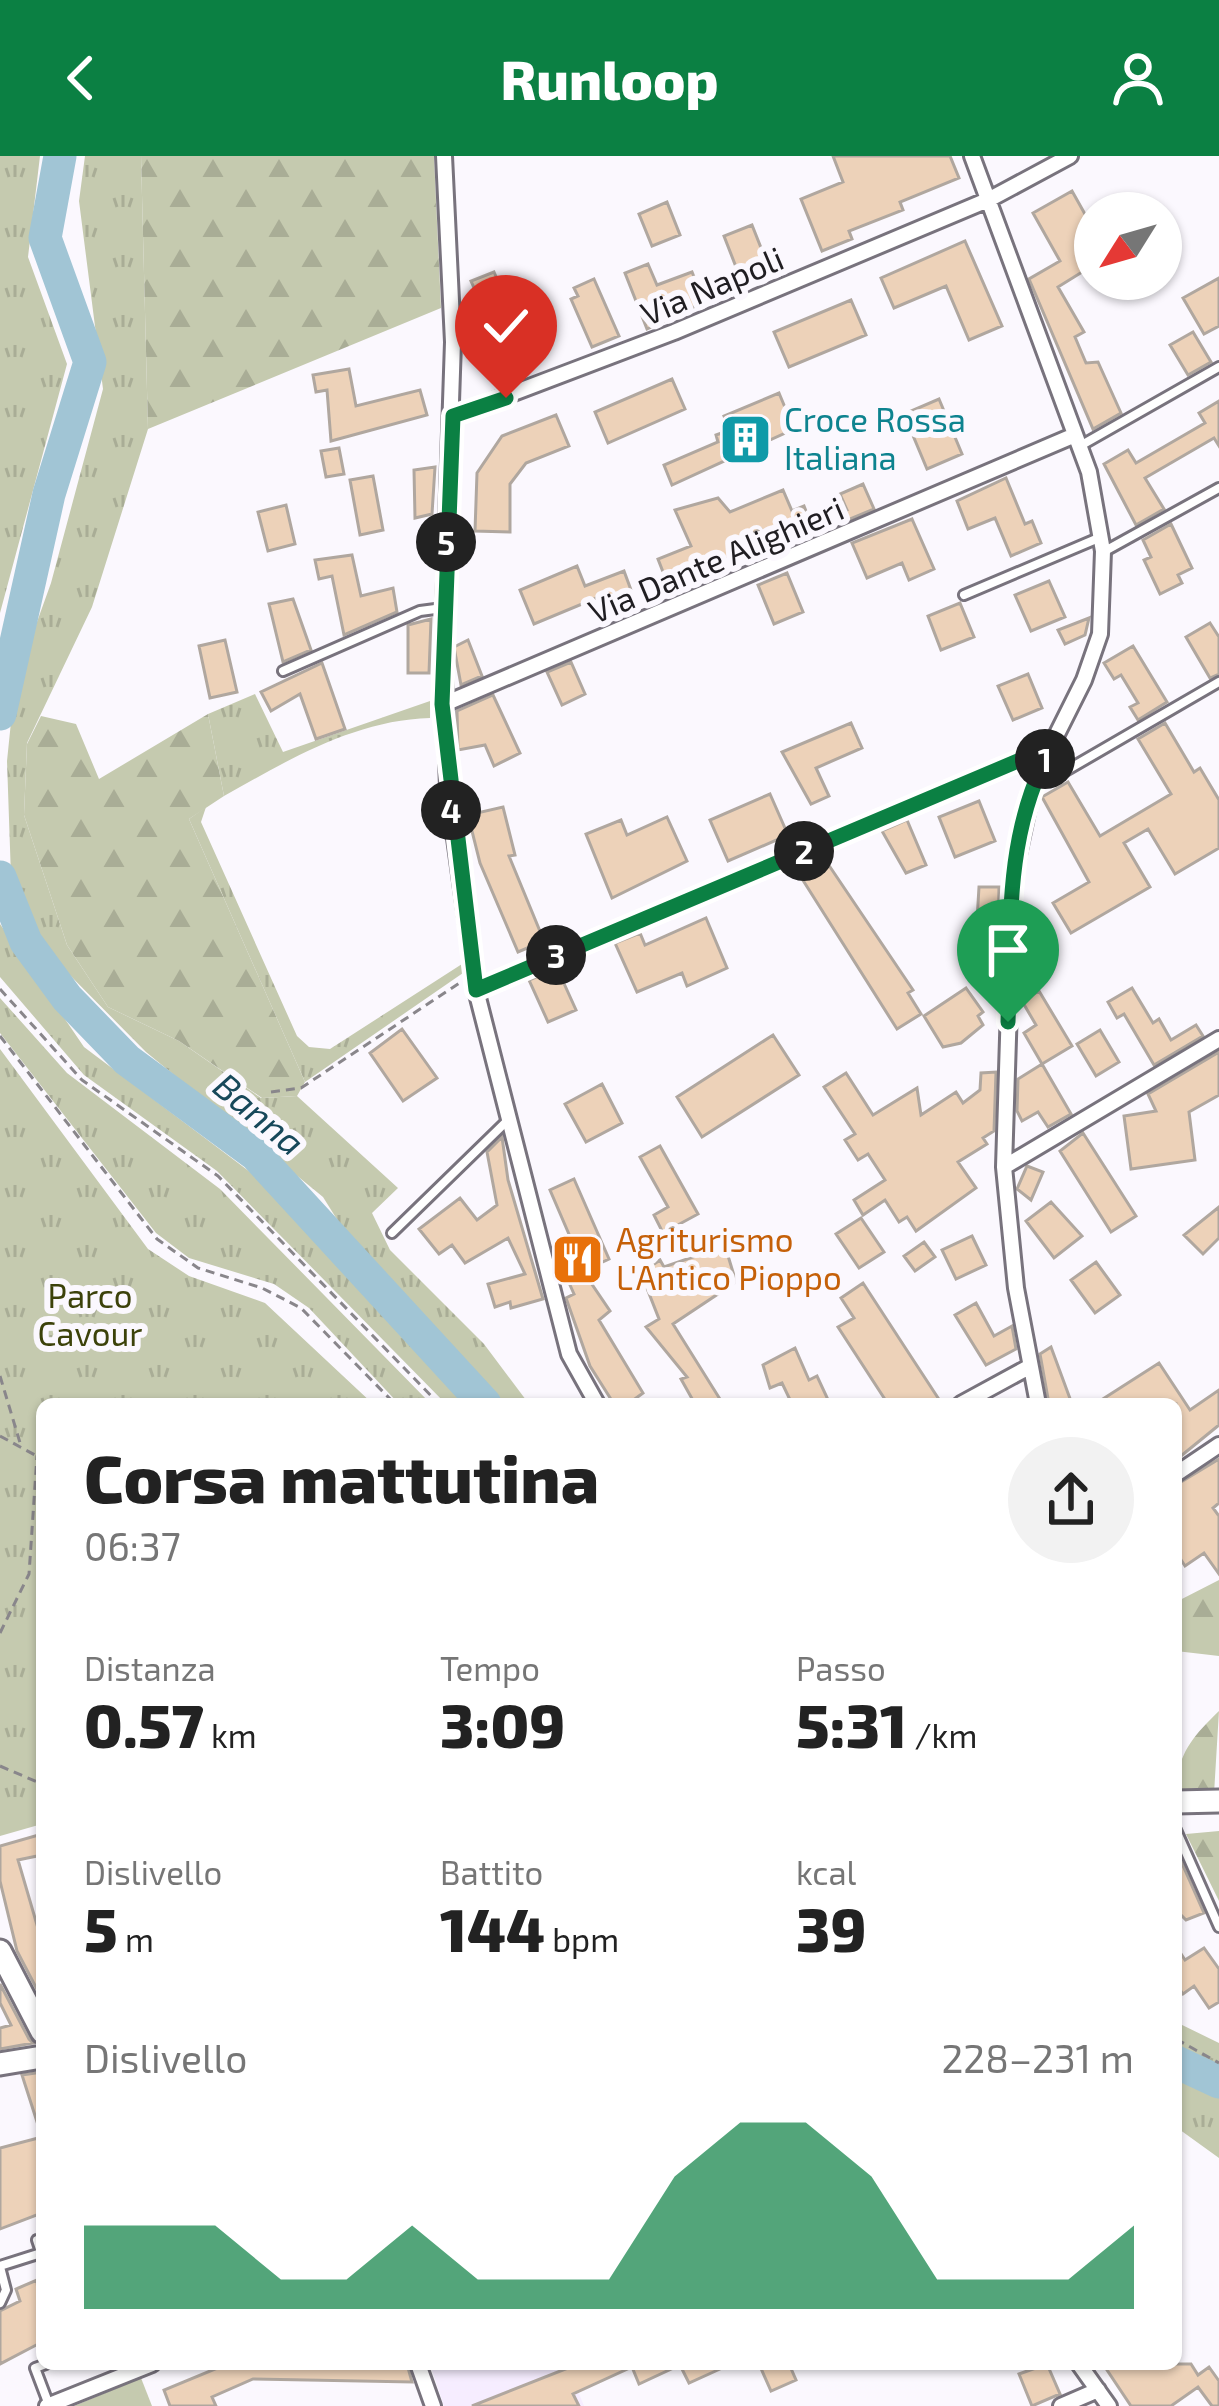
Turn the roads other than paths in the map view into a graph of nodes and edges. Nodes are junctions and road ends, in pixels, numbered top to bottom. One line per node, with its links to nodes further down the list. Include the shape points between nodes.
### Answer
1 (445, 156): 6 (street)
2 (972, 156): 4 (street)
3 (1070, 156): 4 (street, Via Napoli)
4 (990, 199): 6 (street, Via Napoli); 7 (street)
5 (1219, 367): 7 (lane)
6 (453, 416): 11 (street)
7 (1078, 440): 9 (street); 14 (street, Via Dante Alighieri)
8 (1219, 488): 9 (lane)
9 (1103, 544): 10 (lane); 15 (street, via 1100,634)
10 (964, 596)
11 (444, 607): 12 (lane); 14 (street)
12 (283, 671)
13 (1219, 682): 16 (lane, via 1062,773)
14 (442, 704): 17 (street)
15 (1048, 754): 16 (street); 17 (street)
16 (1034, 780): 20 (street, via 1012,878)
17 (475, 983): 19 (street)
18 (1219, 1039): 20 (street)
19 (509, 1120): 21 (lane); 23 (street, via 569,1354)
20 (1004, 1167): 22 (street)
21 (392, 1233)
22 (1029, 1367): 24 (street); 25 (street)
23 (594, 1398)
24 (972, 1398)
25 (1037, 1398)
26 (1219, 1445): 27 (street)
27 (1182, 1470)
28 (1219, 1801): 29 (street)
29 (1182, 1802)
30 (1182, 1844): 31 (lane)
31 (1219, 1928)
32 (0, 1951): 33 (street)
33 (36, 2020)
34 (36, 2058): 35 (street)
35 (0, 2064)
36 (36, 2256): 37 (lane)
37 (0, 2266): 38 (lane)
38 (0, 2302)
39 (36, 2368): 44 (lane)
40 (137, 2370): 44 (street)
41 (420, 2370): 45 (street)
42 (1083, 2370): 43 (street)
43 (1098, 2390): 46 (street); 47 (street)
44 (48, 2406)
45 (433, 2406)
46 (1061, 2406)
47 (1109, 2406)

